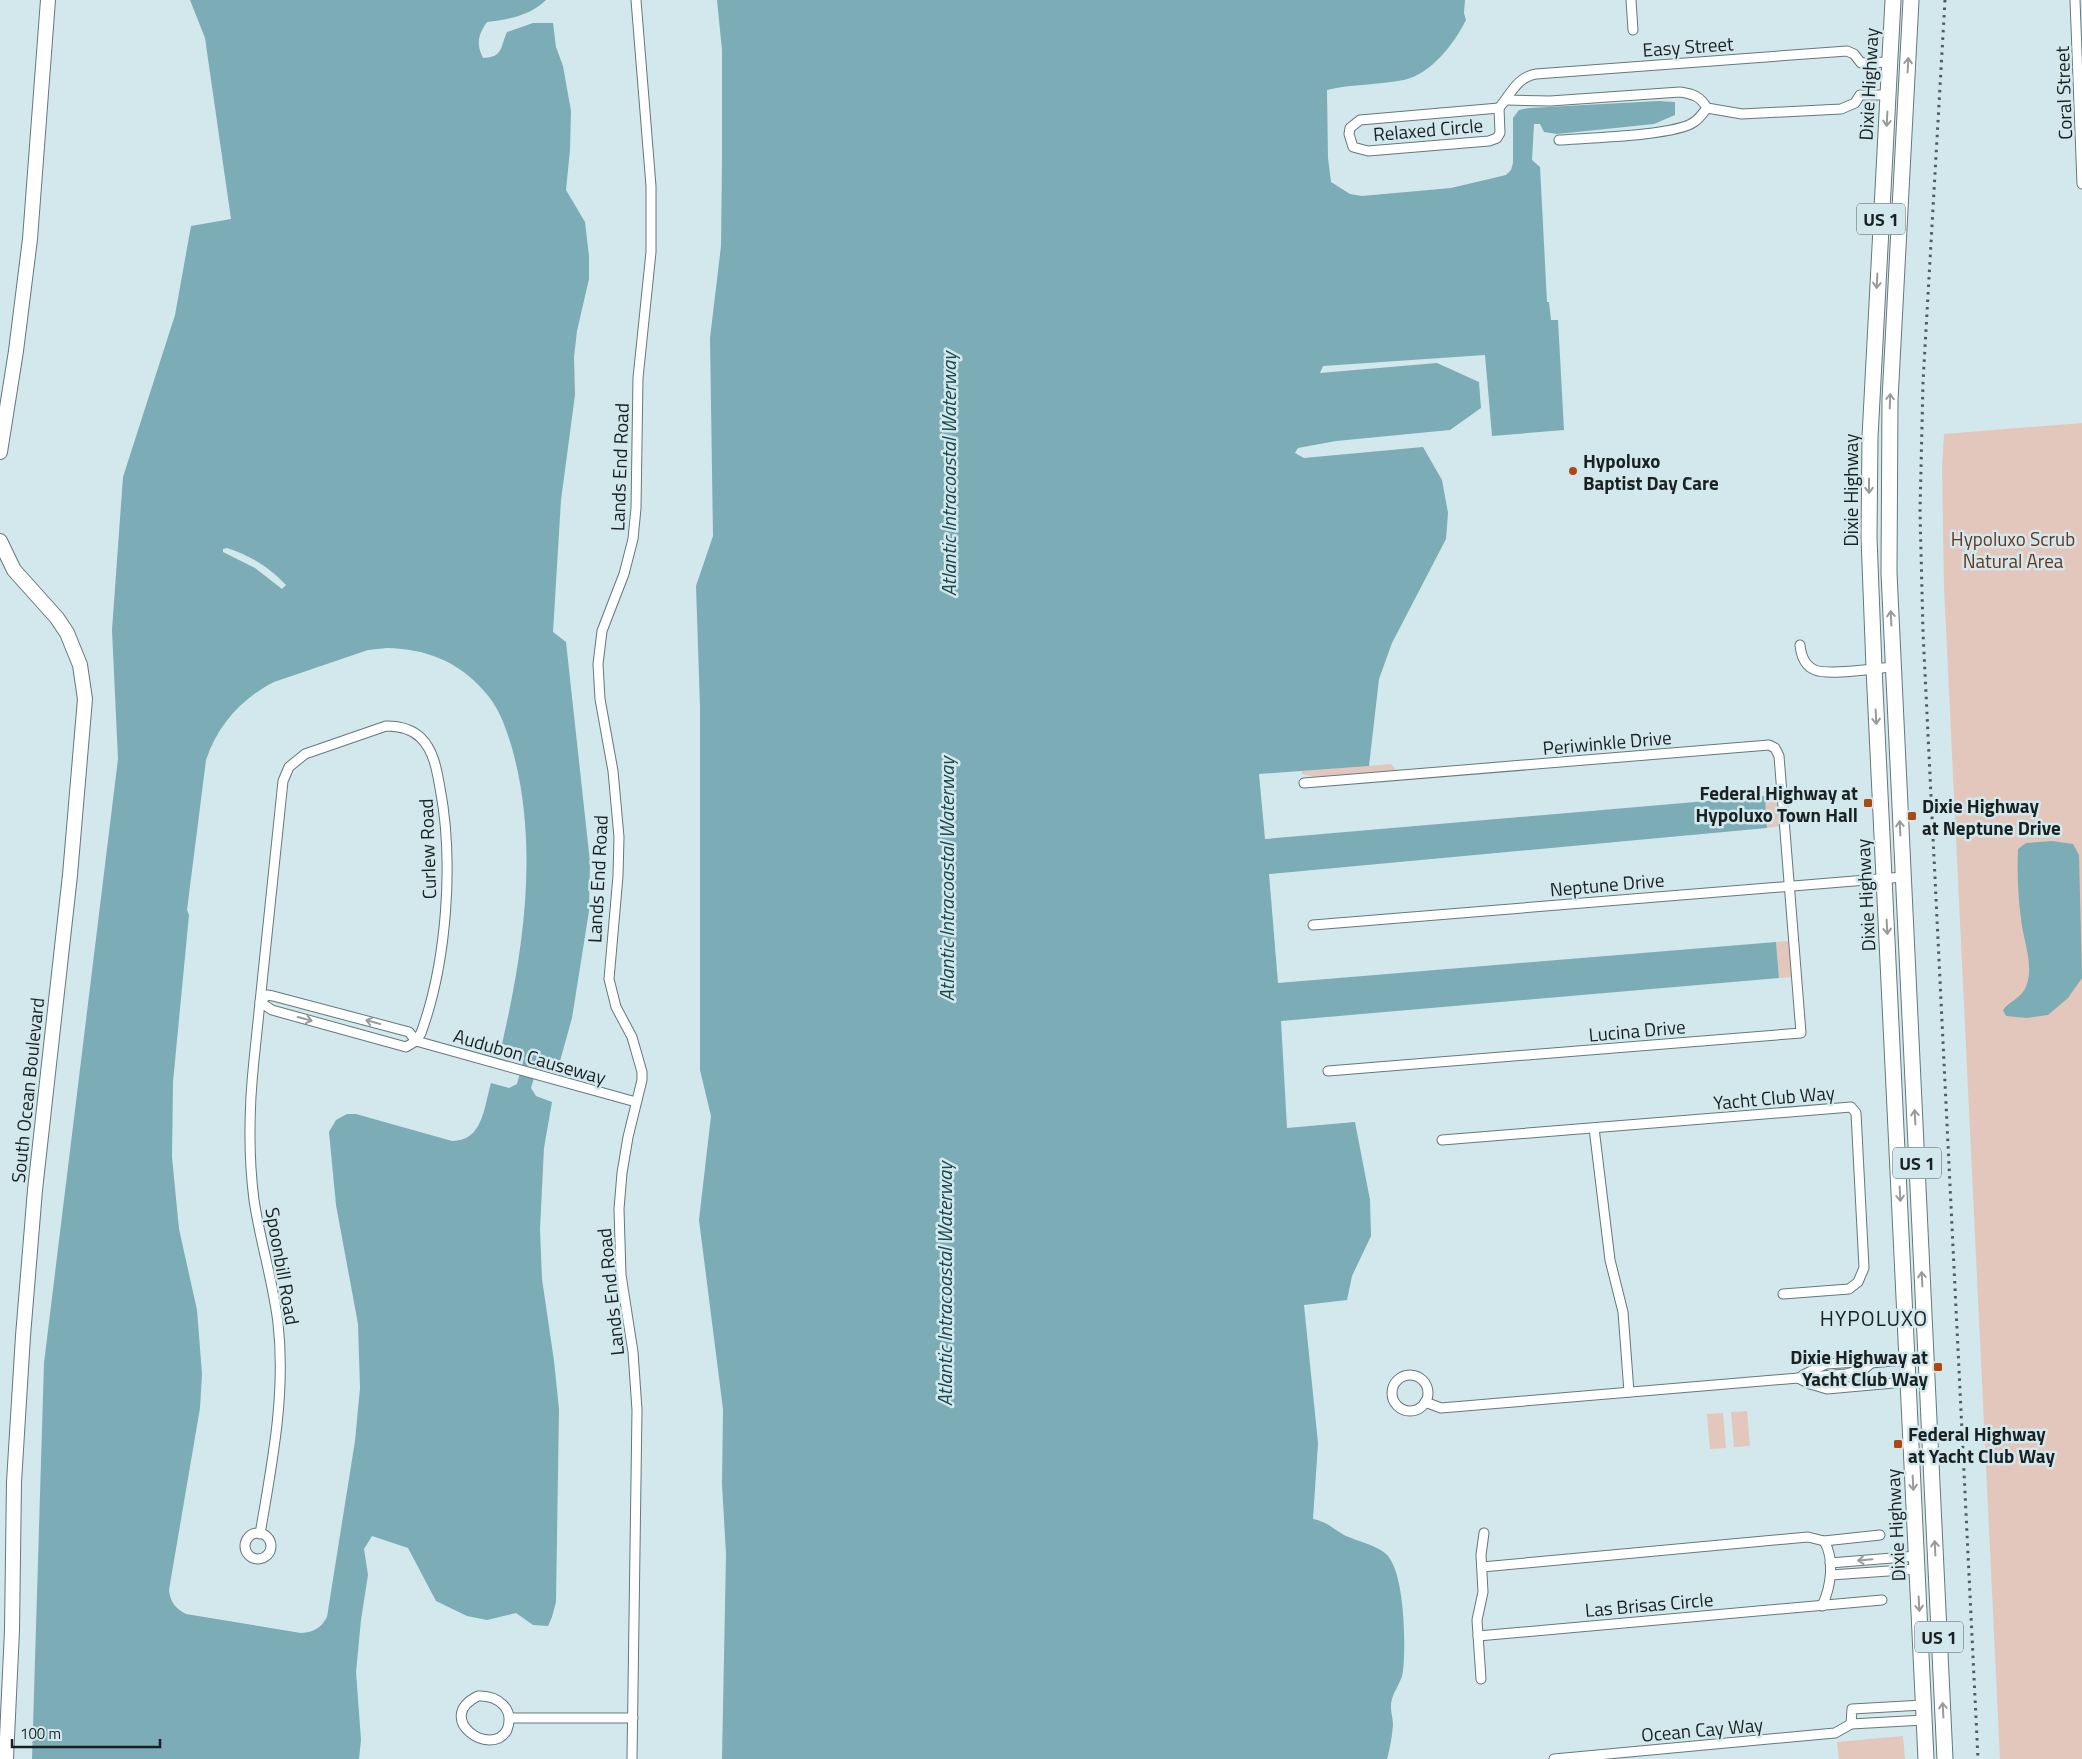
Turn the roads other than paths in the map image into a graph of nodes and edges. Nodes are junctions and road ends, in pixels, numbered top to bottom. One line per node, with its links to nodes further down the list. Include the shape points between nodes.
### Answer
1 (48, 0): 19 (main road, via 30,239)
2 (636, 0): 32 (street, Lands End Road, via 651,186 651,252 638,378 633,539 624,574 602,631 598,664 600,699 613,771 618,837 609,979 616,1007 632,1036 642,1072)
3 (1631, 0): 7 (street)
4 (1893, 0): 8 (main road, Dixie Highway / US 1)
5 (1912, 0): 16 (main road, Dixie Highway / US 1, one-way to 5)
6 (2075, 0): 14 (street, Coral Street)
7 (1633, 30)
8 (1890, 62): 9 (main road, Dixie Highway / US 1); 10 (street, Easy Street, via 1860,63 1854,54 1847,51 1536,74 1518,82)
9 (1888, 95): 12 (street, via 1860,95 1855,102 1841,109 1742,114); 15 (main road, Dixie Highway / US 1, one-way to 15)
10 (1506, 100): 11 (street, Easy Street); 12 (street, via 1550,101 1680,92 1695,94)
11 (1499, 108): 11 (street, Relaxed Circle, via 1360,120 1350,128 1350,142 1353,147 1368,151 1489,141 1500,133)
12 (1706, 108): 13 (street, via 1692,124 1679,128)
13 (1559, 140)
14 (2082, 184)
15 (1882, 191): 16 (main road); 17 (main road, Dixie Highway / US 1, one-way to 17)
16 (1899, 219): 18 (main road, Dixie Highway / US 1, one-way to 16)
17 (1870, 438): 18 (main road); 23 (main road, Dixie Highway / US 1, one-way to 23)
18 (1888, 438): 22 (main road, Dixie Highway / US 1, one-way to 18)
19 (0, 452)
20 (0, 541): 63 (main road, South Ocean Boulevard, via 14,570 67,633 80,665 85,699 23,1336 14,1482)
21 (1800, 645): 23 (street, via 1804,660 1817,671)
22 (1893, 667): 23 (street); 25 (main road, Dixie Highway / US 1, one-way to 22)
23 (1874, 668): 26 (main road, Dixie Highway / US 1, one-way to 26)
24 (1304, 783): 27 (street, Periwinkle Drive, via 1770,745 1778,756)
25 (1903, 877): 26 (street, Neptune Drive); 36 (main road, Dixie Highway / US 1, one-way to 25)
26 (1884, 878): 27 (street, Neptune Drive); 37 (main road, Dixie Highway / US 1, one-way to 37)
27 (1790, 885): 28 (street, Neptune Drive); 31 (street, Lucina Drive, via 1801,1033)
28 (1314, 926)
29 (260, 1002): 30 (street, Audubon Causeway, one-way to 30, via 272,1010 406,1047); 30 (street, Audubon Causeway, one-way to 29, via 409,1032 273,996 267,995); 30 (street, Curlew Road, via 285,773 305,754 376,729 395,726 417,735 430,752 438,777 446,838 446,906 441,948 425,1022); 48 (street, Spoonbill Road, via 250,1098 250,1145 254,1200 278,1322 281,1360 278,1421)
30 (416, 1041): 32 (street, Audubon Causeway)
31 (1328, 1071)
32 (636, 1102): 61 (street, Lands End Road, via 622,1173 619,1209 621,1275 638,1410)
33 (1594, 1128): 34 (street, Yacht Club Way); 35 (street, Yacht Club Way, via 1851,1107 1856,1113 1864,1268 1858,1282 1849,1289); 45 (street, via 1610,1260 1623,1312)
34 (1442, 1140)
35 (1783, 1294)
36 (1926, 1358): 37 (street); 42 (main road, Dixie Highway / US 1)
37 (1907, 1359): 39 (street); 43 (main road, Dixie Highway / US 1)
38 (1846, 1362): 39 (street); 40 (street); 41 (street, via 1826,1364)
39 (1871, 1363): 40 (street, via 1863,1370)
40 (1846, 1374): 41 (street); 44 (street)
41 (1798, 1378): 44 (street, via 1827,1389); 45 (street)
42 (1927, 1380): 43 (street); 67 (main road, Dixie Highway / US 1, one-way to 42)
43 (1908, 1382): 44 (street); 51 (main road, Dixie Highway / US 1, one-way to 51)
44 (1846, 1387)
45 (1629, 1392): 46 (street, via 1441,1408)
46 (1425, 1402): 46 (street, via 1428,1391 1419,1377 1402,1376 1394,1385 1394,1402 1404,1410 1416,1410)
47 (1484, 1533): 53 (street)
48 (260, 1534)
49 (1880, 1534): 50 (street)
50 (1824, 1541): 52 (street); 53 (street, via 1808,1537)
51 (1917, 1562): 52 (street, one-way to 52); 54 (street); 59 (main road, Dixie Highway / US 1, one-way to 59)
52 (1830, 1563): 54 (street)
53 (1482, 1567): 57 (street, via 1483,1592 1476,1620)
54 (1831, 1575): 56 (street)
55 (1882, 1600): 56 (street, Las Brisas Circle)
56 (1822, 1606): 57 (street, Las Brisas Circle)
57 (1478, 1636): 58 (street)
58 (1481, 1679)
59 (1924, 1712): 62 (street, Ocean Cay Way); 62 (street, via 1852,1709); 66 (main road, Dixie Highway / US 1)
60 (510, 1718): 60 (street, via 502,1703 487,1696 478,1696 465,1706 463,1730 472,1743 480,1746 497,1744 503,1740); 61 (street)
61 (633, 1718): 64 (street, Lands End Road)
62 (1851, 1724): 65 (street, Ocean Cay Way, via 1835,1733)
63 (6, 1759)
64 (632, 1759)
65 (1554, 1759)
66 (1926, 1759)
67 (1945, 1759)

